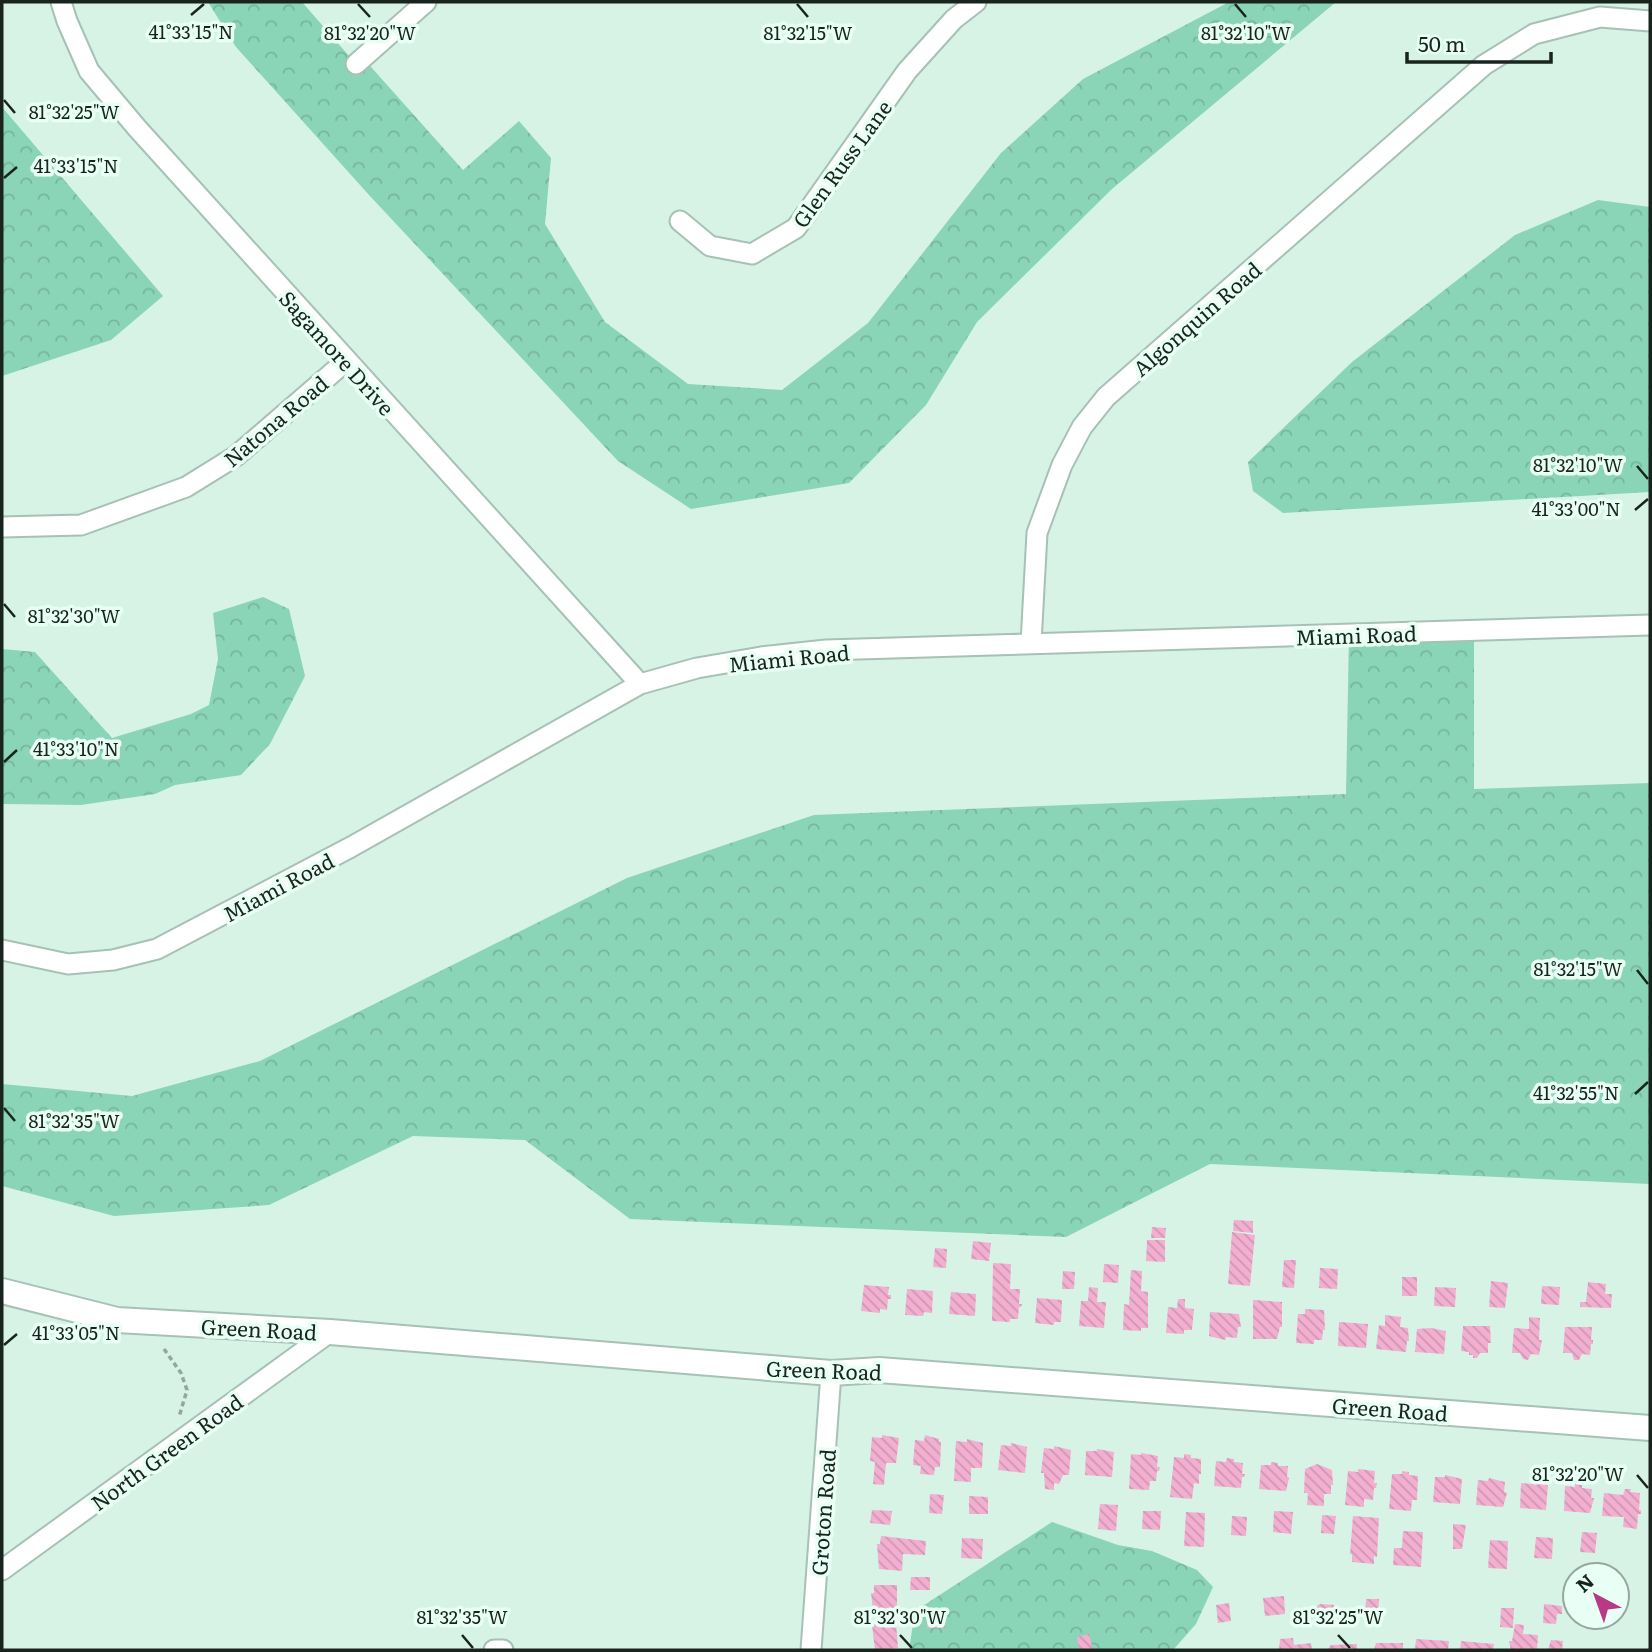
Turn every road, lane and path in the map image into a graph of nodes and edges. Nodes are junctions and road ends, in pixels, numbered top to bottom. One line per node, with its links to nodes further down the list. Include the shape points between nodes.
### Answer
1 (61, 2): 7 (street, Sagamore Drive, via 89,71)
2 (426, 2): 5 (street)
3 (976, 2): 6 (street, Glen Russ Lane, via 954,19 907,71 796,229 752,254 710,246)
4 (1650, 21): 10 (street, Algonquin Road, via 1600,17 1534,34 1484,65 1106,397 1062,466 1037,533)
5 (356, 64)
6 (680, 221)
7 (346, 361): 8 (street, Natona Road, via 236,456 186,487 81,525); 11 (street, Sagamore Drive)
8 (2, 527)
9 (1650, 625): 10 (street, Miami Road)
10 (1031, 643): 11 (street, Miami Road, via 826,650 697,668)
11 (640, 684): 12 (street, Miami Road, via 351,847 157,949 113,960 68,964)
12 (2, 950)
13 (2, 1291): 14 (main road, Green Road, via 117,1320)
14 (330, 1332): 16 (main road, Green Road); 19 (street, North Green Road)
15 (164, 1349): 17 (path, via 187,1390)
16 (831, 1373): 18 (main road, Green Road, via 879,1370); 22 (street, Groton Road)
17 (178, 1417)
18 (1650, 1428)
19 (2, 1570)
20 (494, 1650): 21 (street)
21 (503, 1650)
22 (811, 1650)

